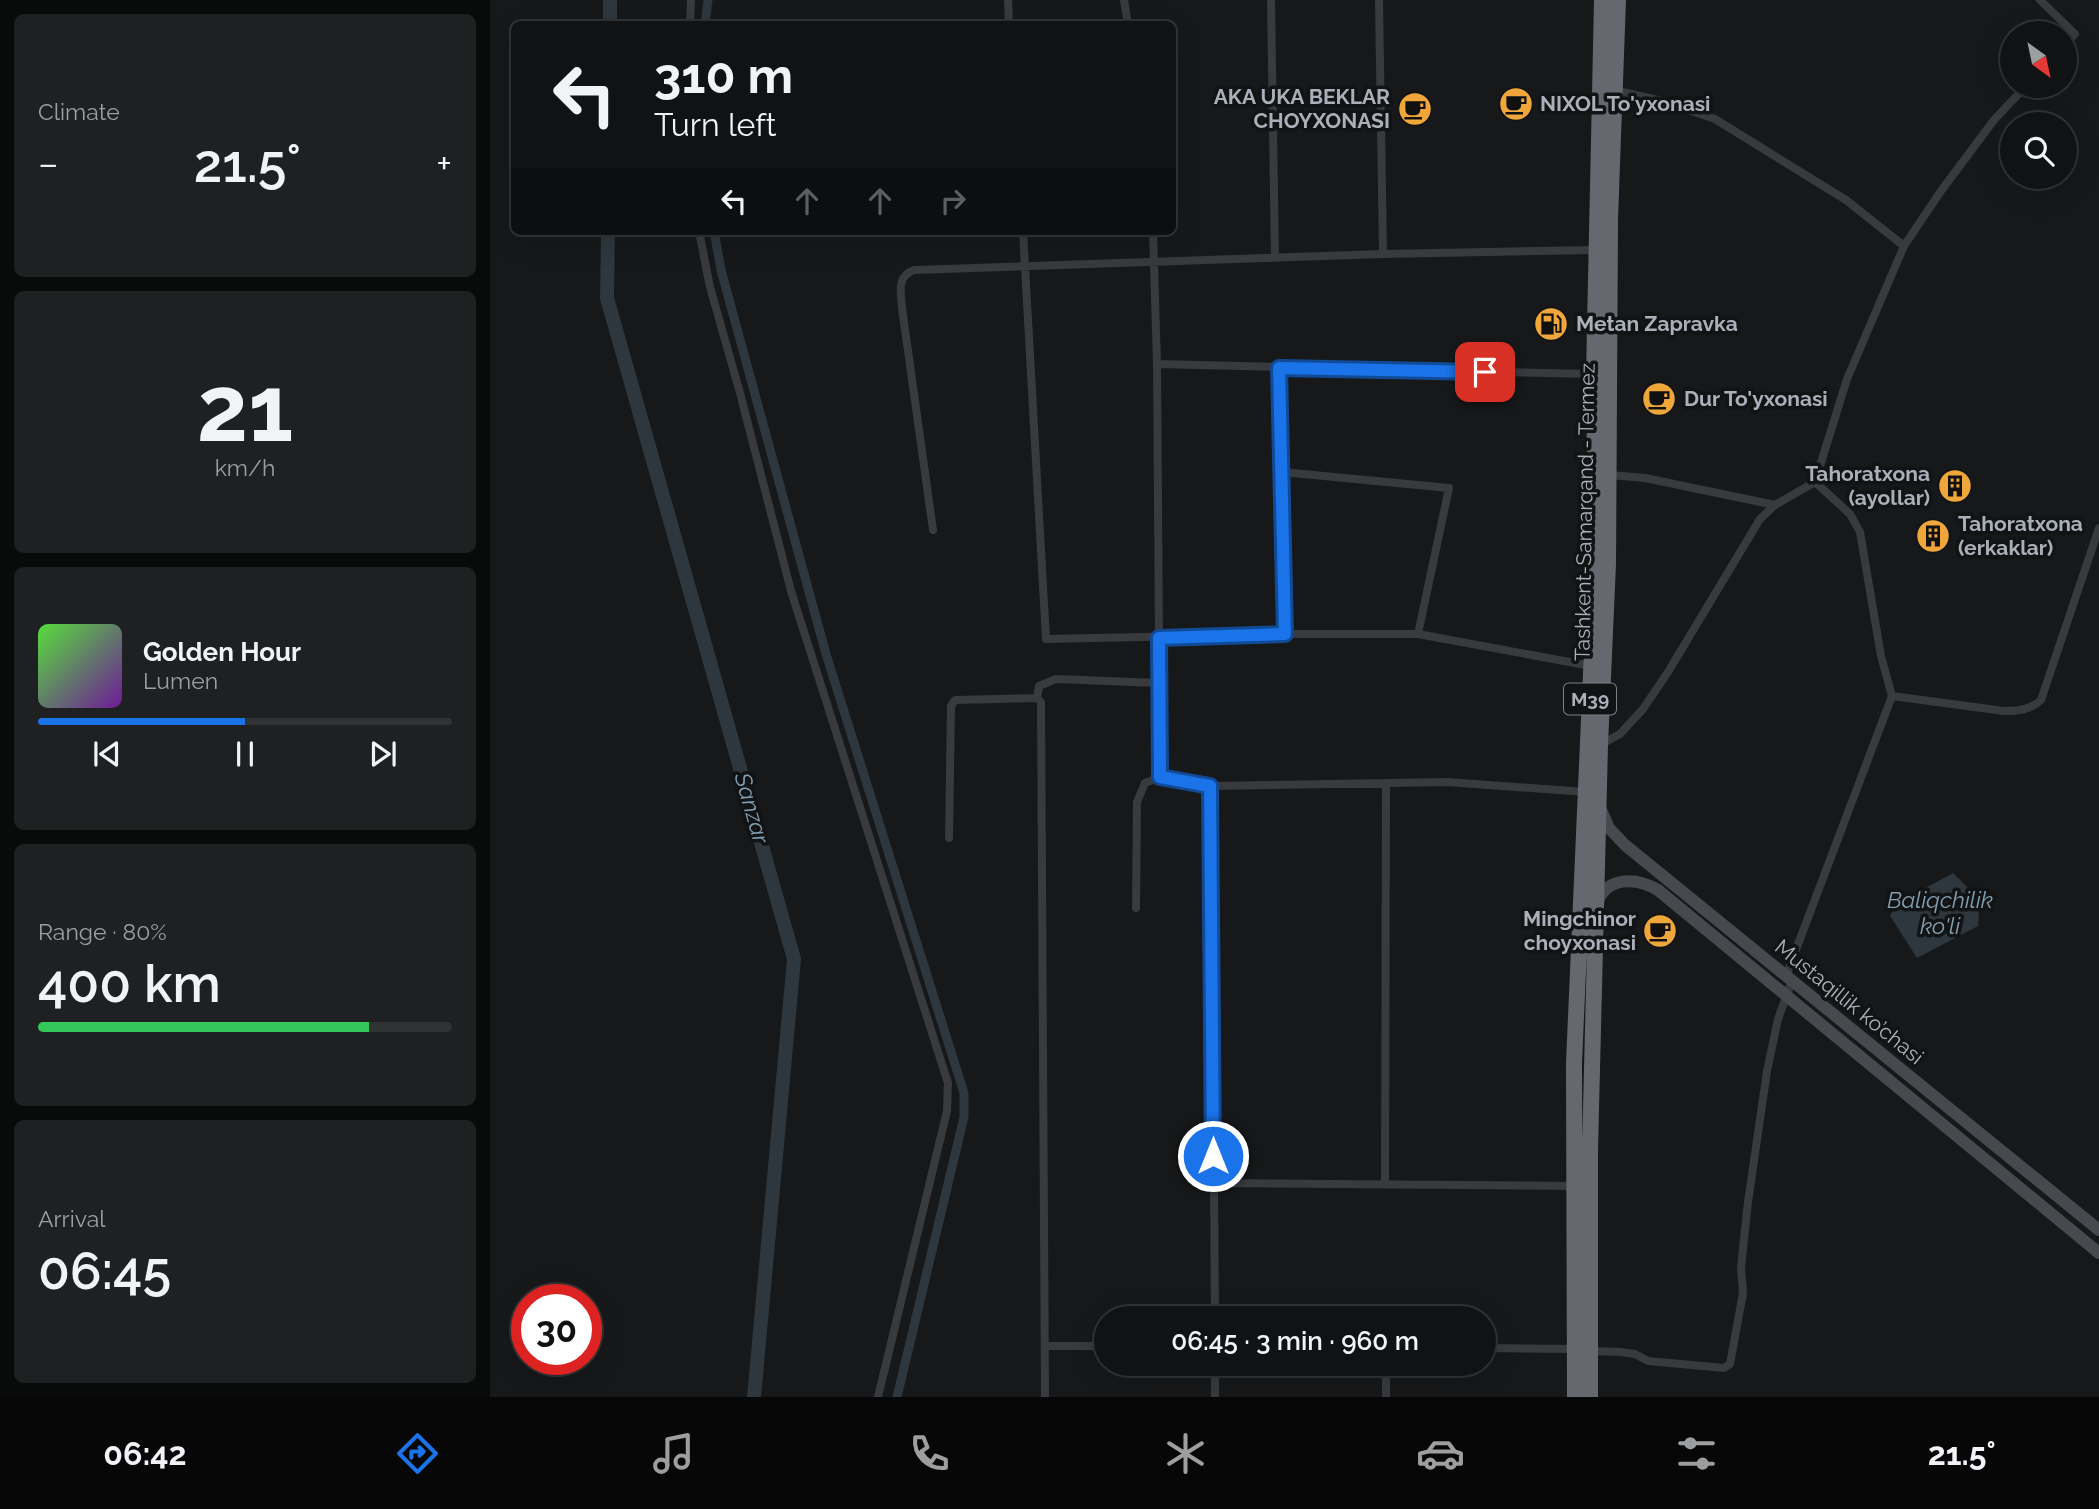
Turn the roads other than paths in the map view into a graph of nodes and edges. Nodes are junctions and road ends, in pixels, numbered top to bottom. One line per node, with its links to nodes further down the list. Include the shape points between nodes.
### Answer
1 (691, 0): 9 (street)
2 (1008, 0): 10 (street)
3 (1124, 0): 11 (street)
4 (1271, 0): 21 (street)
5 (1379, 0): 20 (street)
6 (1602, 0): 19 (highway, Tashkent-Samarqand - Termez / M39)
7 (1618, 0): 13 (highway, Tashkent-Samarqand - Termez / M39)
8 (2040, 0): 12 (street)
9 (690, 21)
10 (1009, 21)
11 (1128, 21)
12 (2062, 21)
13 (1614, 90): 18 (street, via 1715,118 1846,200); 28 (highway, Tashkent-Samarqand - Termez / M39)
14 (2015, 98): 18 (street)
15 (700, 235): 63 (street, via 791,591 948,1083 947,1111)
16 (1023, 235): 23 (street)
17 (1153, 235): 22 (street)
18 (1904, 246): 29 (street, via 1847,379)
19 (1595, 250): 20 (street); 26 (highway, Tashkent-Samarqand - Termez / M39)
20 (1383, 254): 21 (street)
21 (1275, 258): 22 (street)
22 (1154, 262): 23 (street); 24 (street)
23 (1026, 267): 32 (street, via 914,270 900,281); 35 (street, via 1046,639)
24 (1157, 364): 25 (street); 35 (street)
25 (1279, 368): 26 (street); 27 (street)
26 (1594, 374): 36 (highway, Tashkent-Samarqand - Termez / M39, via 1596,559)
27 (1282, 472): 33 (street); 34 (street, via 1449,488)
28 (1610, 475): 30 (street); 40 (highway, Tashkent-Samarqand - Termez / M39)
29 (1815, 482): 30 (street); 38 (street, via 1850,514 1860,532)
30 (1775, 505): 40 (street, via 1760,519 1643,709 1620,734)
31 (2099, 528): 38 (street, via 2036,706 2004,710)
32 (933, 530)
33 (1285, 634): 34 (street); 35 (street)
34 (1418, 634): 36 (street)
35 (1159, 638): 37 (street)
36 (1591, 666): 44 (highway, Tashkent-Samarqand - Termez / M39)
37 (1158, 683): 39 (street, via 1056,679 1038,686); 41 (street)
38 (1892, 696): 48 (street)
39 (1037, 698): 45 (street, via 956,700 951,706); 57 (street, via 1041,702)
40 (1600, 745): 44 (highway, Tashkent-Samarqand - Termez / M39)
41 (1160, 777): 43 (street); 46 (street, via 1145,783 1137,802)
42 (1386, 783): 43 (street); 44 (street); 52 (street)
43 (1210, 786): 51 (street)
44 (1592, 791): 47 (highway, Tashkent-Samarqand - Termez / M39); 48 (main road, Mustaqillik ko’chasi, via 1619,840); 50 (highway, Tashkent-Samarqand - Termez / M39, via 1574,1063)
45 (949, 838)
46 (1136, 908)
47 (1596, 911): 49 (main road, Mustaqillik ko’chasi, via 1609,886 1627,881 1648,884); 50 (highway, Tashkent-Samarqand - Termez / M39)
48 (1789, 978): 49 (street); 54 (main road, Mustaqillik ko’chasi)
49 (1786, 994): 55 (main road, Mustaqillik ko’chasi); 60 (street, via 1761,1110 1741,1267 1743,1293 1730,1364 1724,1368 1648,1361 1635,1354)
50 (1583, 1149): 53 (highway, Tashkent-Samarqand - Termez / M39); 60 (highway, Tashkent-Samarqand - Termez / M39)
51 (1213, 1182): 52 (street); 56 (street)
52 (1385, 1185): 53 (street)
53 (1575, 1186): 60 (highway, Tashkent-Samarqand - Termez / M39)
54 (2099, 1230)
55 (2099, 1253)
56 (1215, 1306)
57 (1046, 1346): 58 (street); 64 (street)
58 (1094, 1346)
59 (1496, 1349): 60 (street)
60 (1583, 1350): 67 (highway, Tashkent-Samarqand - Termez / M39); 68 (highway, Tashkent-Samarqand - Termez / M39)
61 (1215, 1376): 65 (street)
62 (1386, 1376): 66 (street)
63 (878, 1397)
64 (1045, 1397)
65 (1215, 1397)
66 (1385, 1397)
67 (1576, 1397)
68 (1590, 1397)

